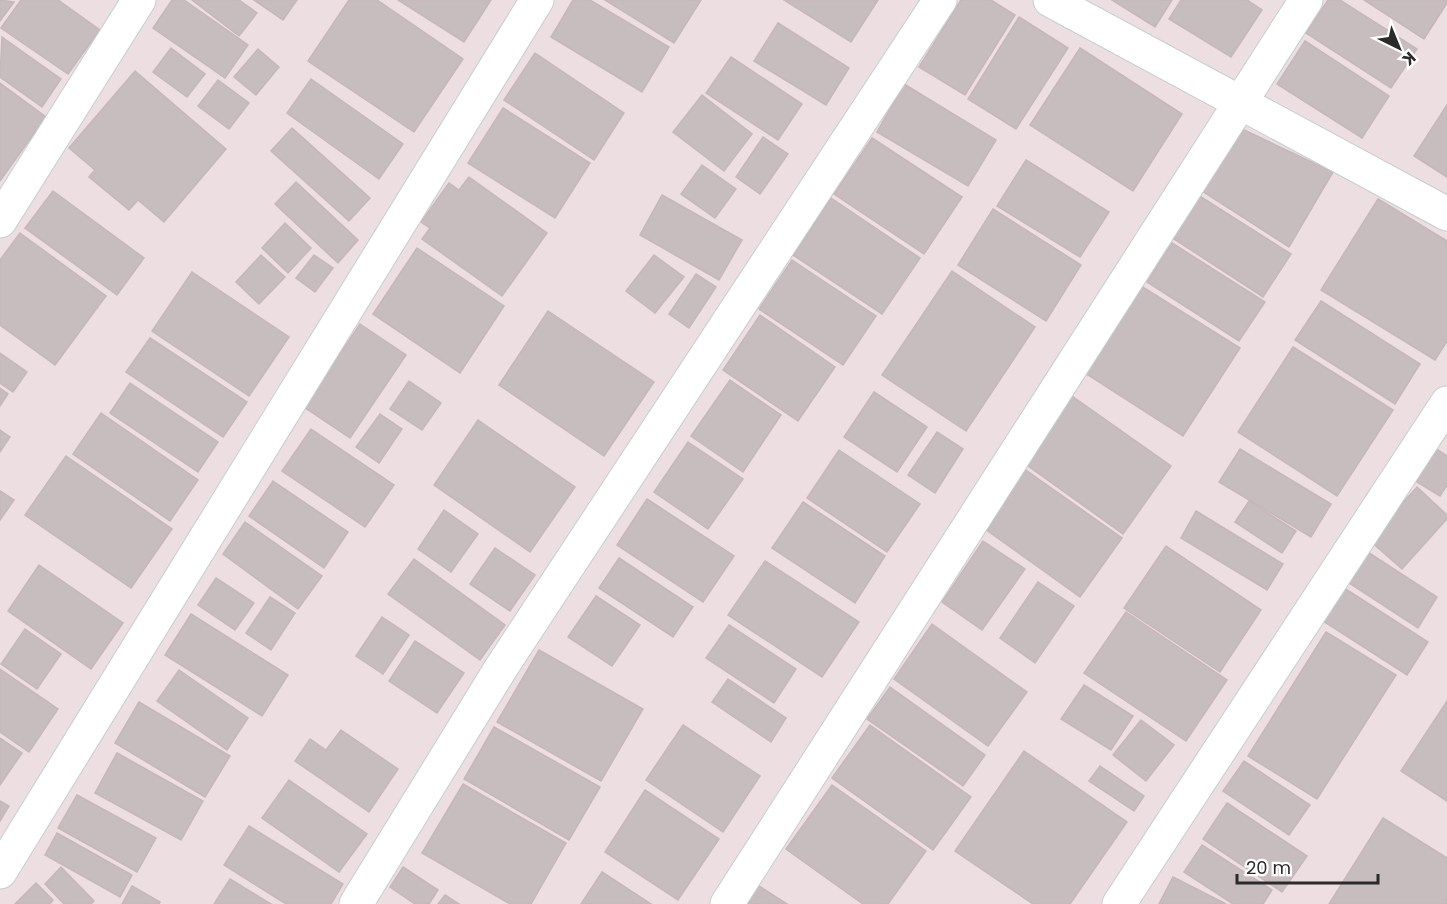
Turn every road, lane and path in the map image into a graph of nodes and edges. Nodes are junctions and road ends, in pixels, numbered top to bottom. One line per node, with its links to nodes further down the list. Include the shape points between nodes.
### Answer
1 (139, 0): 8 (street)
2 (537, 0): 10 (street)
3 (940, 0): 11 (street, via 501,668)
4 (1050, 0): 6 (street)
5 (1306, 0): 6 (street)
6 (1241, 103): 7 (street); 12 (street)
7 (1447, 214)
8 (0, 221)
9 (1447, 403): 13 (street)
10 (0, 872)
11 (356, 904)
12 (727, 904)
13 (1119, 904)

